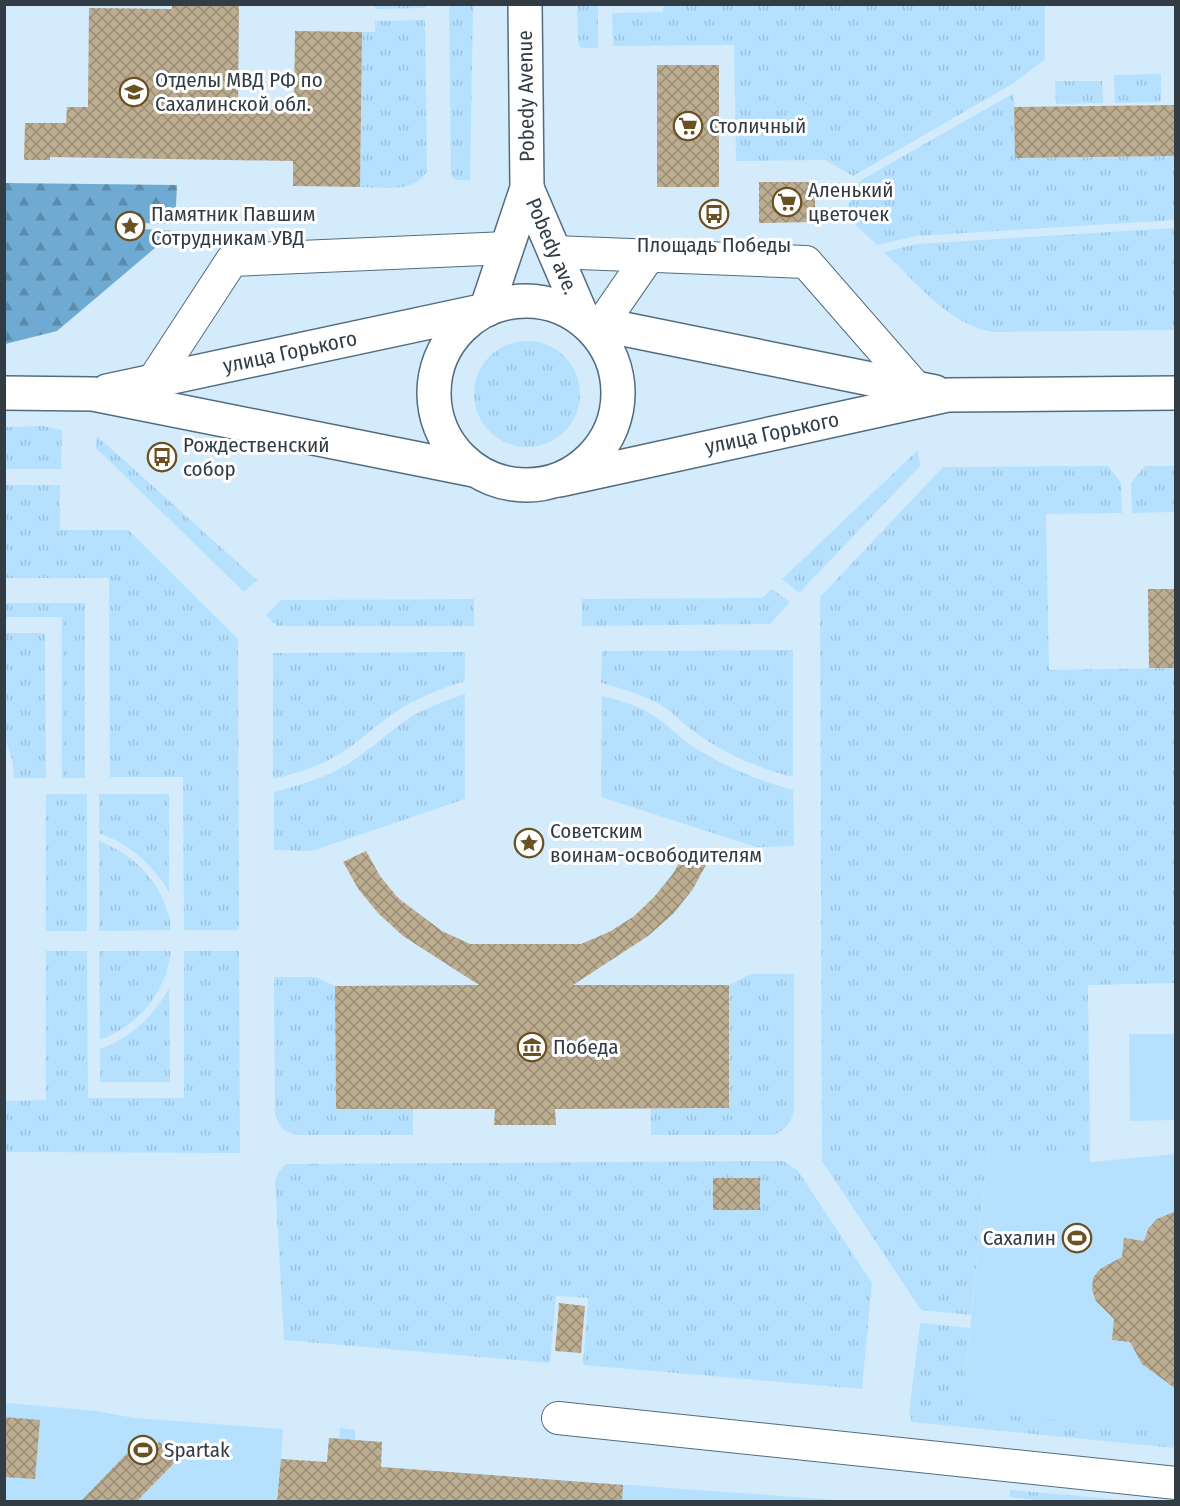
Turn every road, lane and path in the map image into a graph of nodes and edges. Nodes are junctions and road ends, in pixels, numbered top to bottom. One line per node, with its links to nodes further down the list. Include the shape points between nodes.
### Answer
1 (525, 4): 2 (main road, Pobedy Avenue)
2 (528, 188): 3 (main road, Pobedy ave.); 4 (main road, Pobedy ave.)
3 (507, 248): 6 (main road, Pobedy ave.); 8 (street, via 232,260)
4 (554, 252): 5 (street); 7 (main road, Pobedy ave.)
5 (648, 257): 7 (street); 9 (street, via 806,262)
6 (486, 310): 7 (main road, via 511,302 537,301); 8 (main road, улица Горького); 14 (main road, via 464,326 446,347 436,373 434,400 440,428 454,452)
7 (593, 323): 9 (main road, улица Горького); 15 (main road, via 617,375 617,407 607,438 587,463)
8 (153, 381): 12 (main road, улица Горького)
9 (916, 388): 13 (main road, улица Горького)
10 (4, 393): 12 (main road, улица Горького)
11 (1176, 393): 13 (main road, улица Горького)
12 (93, 394): 14 (main road, улица Горького)
13 (948, 395): 15 (main road, улица Горького)
14 (474, 470): 15 (main road, via 502,483 531,486)
15 (560, 480)
16 (558, 1418): 17 (street)
17 (1176, 1483)

